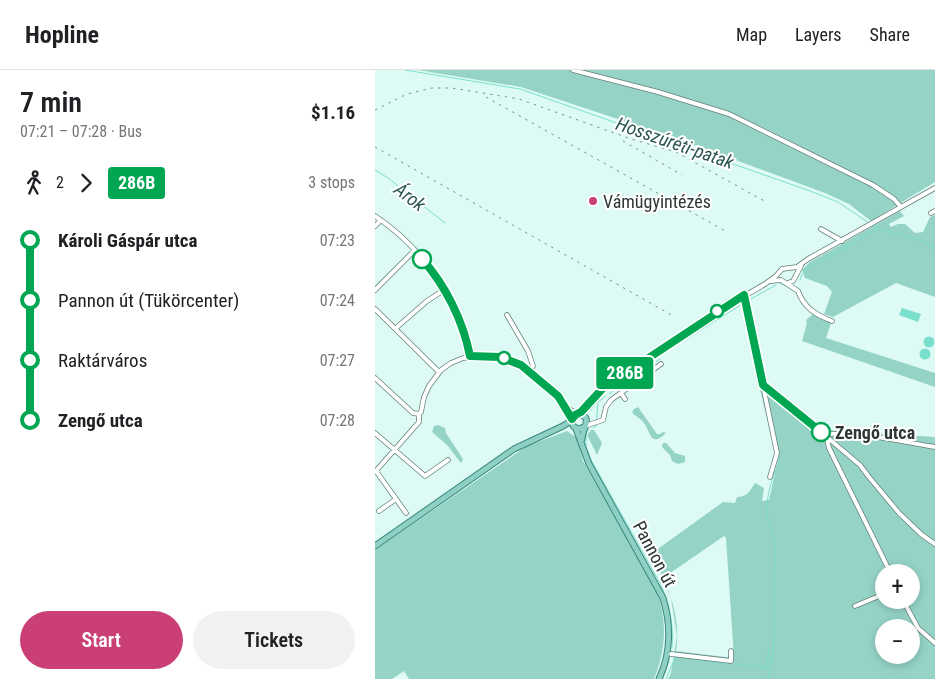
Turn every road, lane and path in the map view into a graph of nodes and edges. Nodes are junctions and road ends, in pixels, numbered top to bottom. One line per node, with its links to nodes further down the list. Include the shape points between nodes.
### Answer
1 (573, 70): 3 (street, via 734,116 873,185)
2 (935, 188): 3 (street)
3 (901, 207): 8 (street)
4 (375, 216): 5 (street)
5 (381, 220): 6 (street); 9 (street)
6 (375, 226)
7 (821, 229): 8 (street)
8 (842, 241): 10 (street)
9 (415, 250): 17 (street); 18 (street)
10 (811, 257): 11 (street); 13 (street)
11 (791, 269): 12 (street, via 785,268); 13 (street)
12 (779, 273): 14 (street); 16 (street)
13 (794, 277): 15 (street); 15 (street, via 798,290)
14 (781, 280): 15 (street); 16 (street)
15 (788, 283)
16 (765, 284): 20 (street)
17 (375, 290)
18 (444, 290): 24 (street); 25 (street, via 457,315)
19 (798, 291): 23 (street, via 810,310)
20 (744, 295): 30 (street); 32 (street, via 603,388)
21 (375, 309): 24 (street)
22 (507, 315): 27 (street, via 533,363)
23 (832, 322)
24 (396, 328): 28 (street)
25 (470, 356): 27 (street, via 506,359); 28 (street)
26 (661, 364): 31 (street)
27 (530, 371): 34 (street)
28 (439, 372): 35 (street, via 427,389)
29 (375, 378): 35 (street, via 413,413)
30 (764, 387): 42 (street); 48 (street, via 777,453)
31 (621, 393): 33 (street); 38 (street, via 607,404 603,420)
32 (593, 399): 36 (street); 38 (street)
33 (625, 399)
34 (563, 404): 36 (street); 37 (street)
35 (419, 414): 44 (street, via 419,422)
36 (578, 414): 37 (main road); 38 (main road)
37 (571, 420): 39 (main road, Pannon út); 41 (main road)
38 (586, 423): 39 (main road); 45 (main road, Pannon út, via 582,436)
39 (575, 428): 41 (main road); 45 (main road, Pannon út)
40 (375, 433): 44 (street)
41 (543, 435): 53 (main road, via 514,449)
42 (827, 436): 43 (street, via 875,436); 52 (street, via 857,461 899,513); 54 (street, via 829,448)
43 (935, 447)
44 (395, 450): 46 (street, via 425,476); 47 (street)
45 (583, 450): 61 (main road, Pannon út, via 667,610 666,660)
46 (447, 460)
47 (376, 471): 49 (street)
48 (770, 477)
49 (396, 499): 50 (street); 51 (street)
50 (379, 511)
51 (406, 513)
52 (935, 544)
53 (375, 546)
54 (886, 564)
55 (875, 598): 56 (street)
56 (855, 606)
57 (908, 609): 58 (street, via 918,628)
58 (935, 644)
59 (731, 651): 60 (street, via 731,661)
60 (671, 654)
61 (659, 679)

